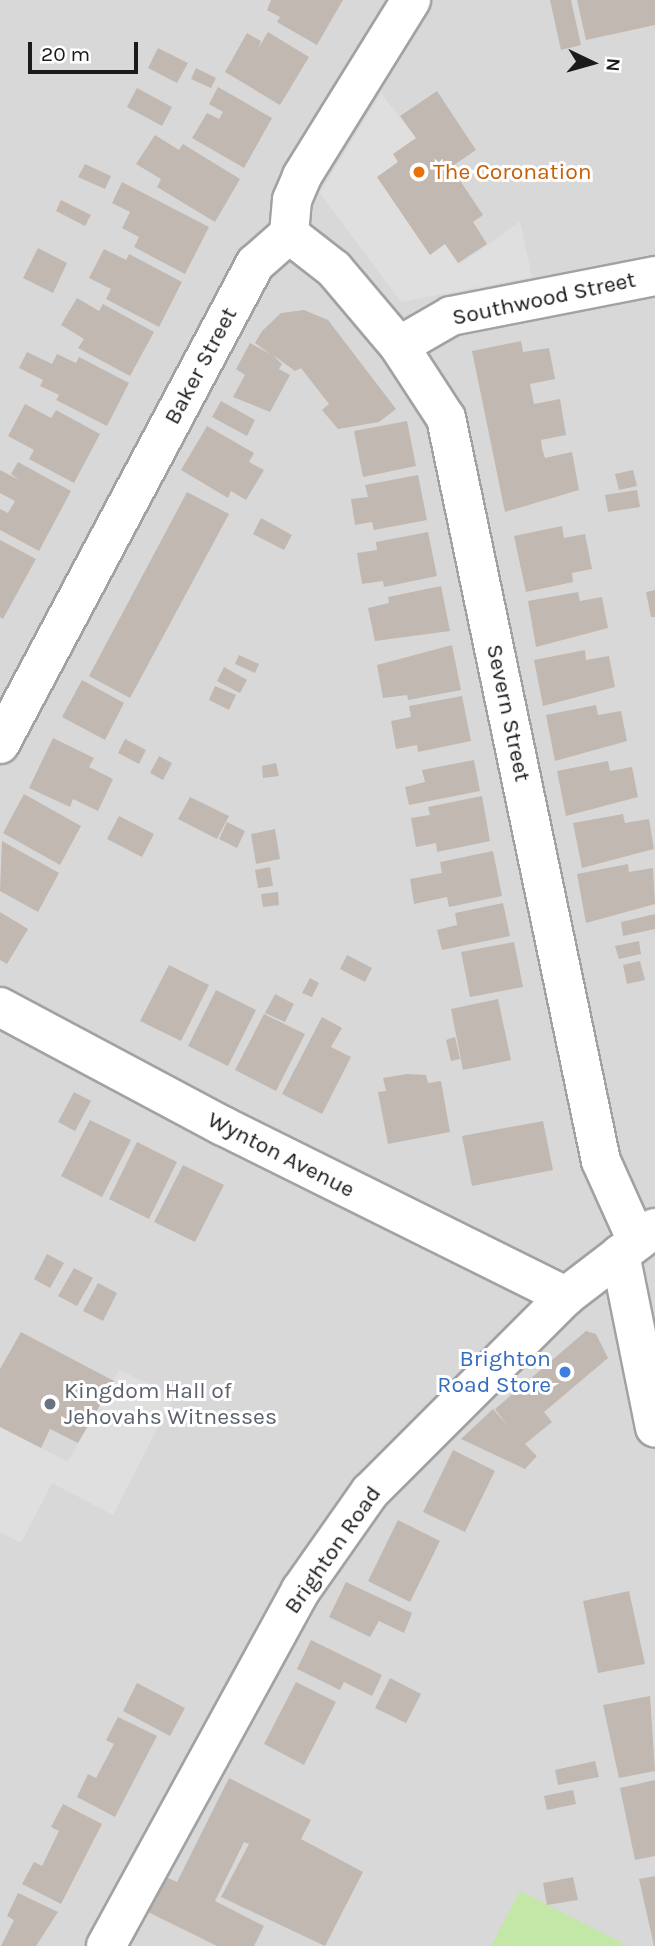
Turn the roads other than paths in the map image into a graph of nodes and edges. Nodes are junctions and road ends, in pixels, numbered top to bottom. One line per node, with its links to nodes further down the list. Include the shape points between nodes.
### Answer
1 (411, 0): 2 (street, via 302,176 292,200)
2 (289, 234): 4 (street, Severn Street, via 334,269); 5 (street, Baker Street, via 255,264)
3 (655, 276): 4 (street, Southwood Street, via 452,316)
4 (399, 346): 7 (street, Severn Street, via 446,418 601,1161)
5 (0, 744)
6 (0, 1007): 8 (street, Wynton Avenue, via 223,1126)
7 (637, 1241): 8 (street, Brighton Road); 9 (street, Severn Street)
8 (566, 1296): 10 (street, Brighton Road, via 458,1399 370,1492 338,1535 288,1614)
9 (655, 1427)
10 (106, 1946)

